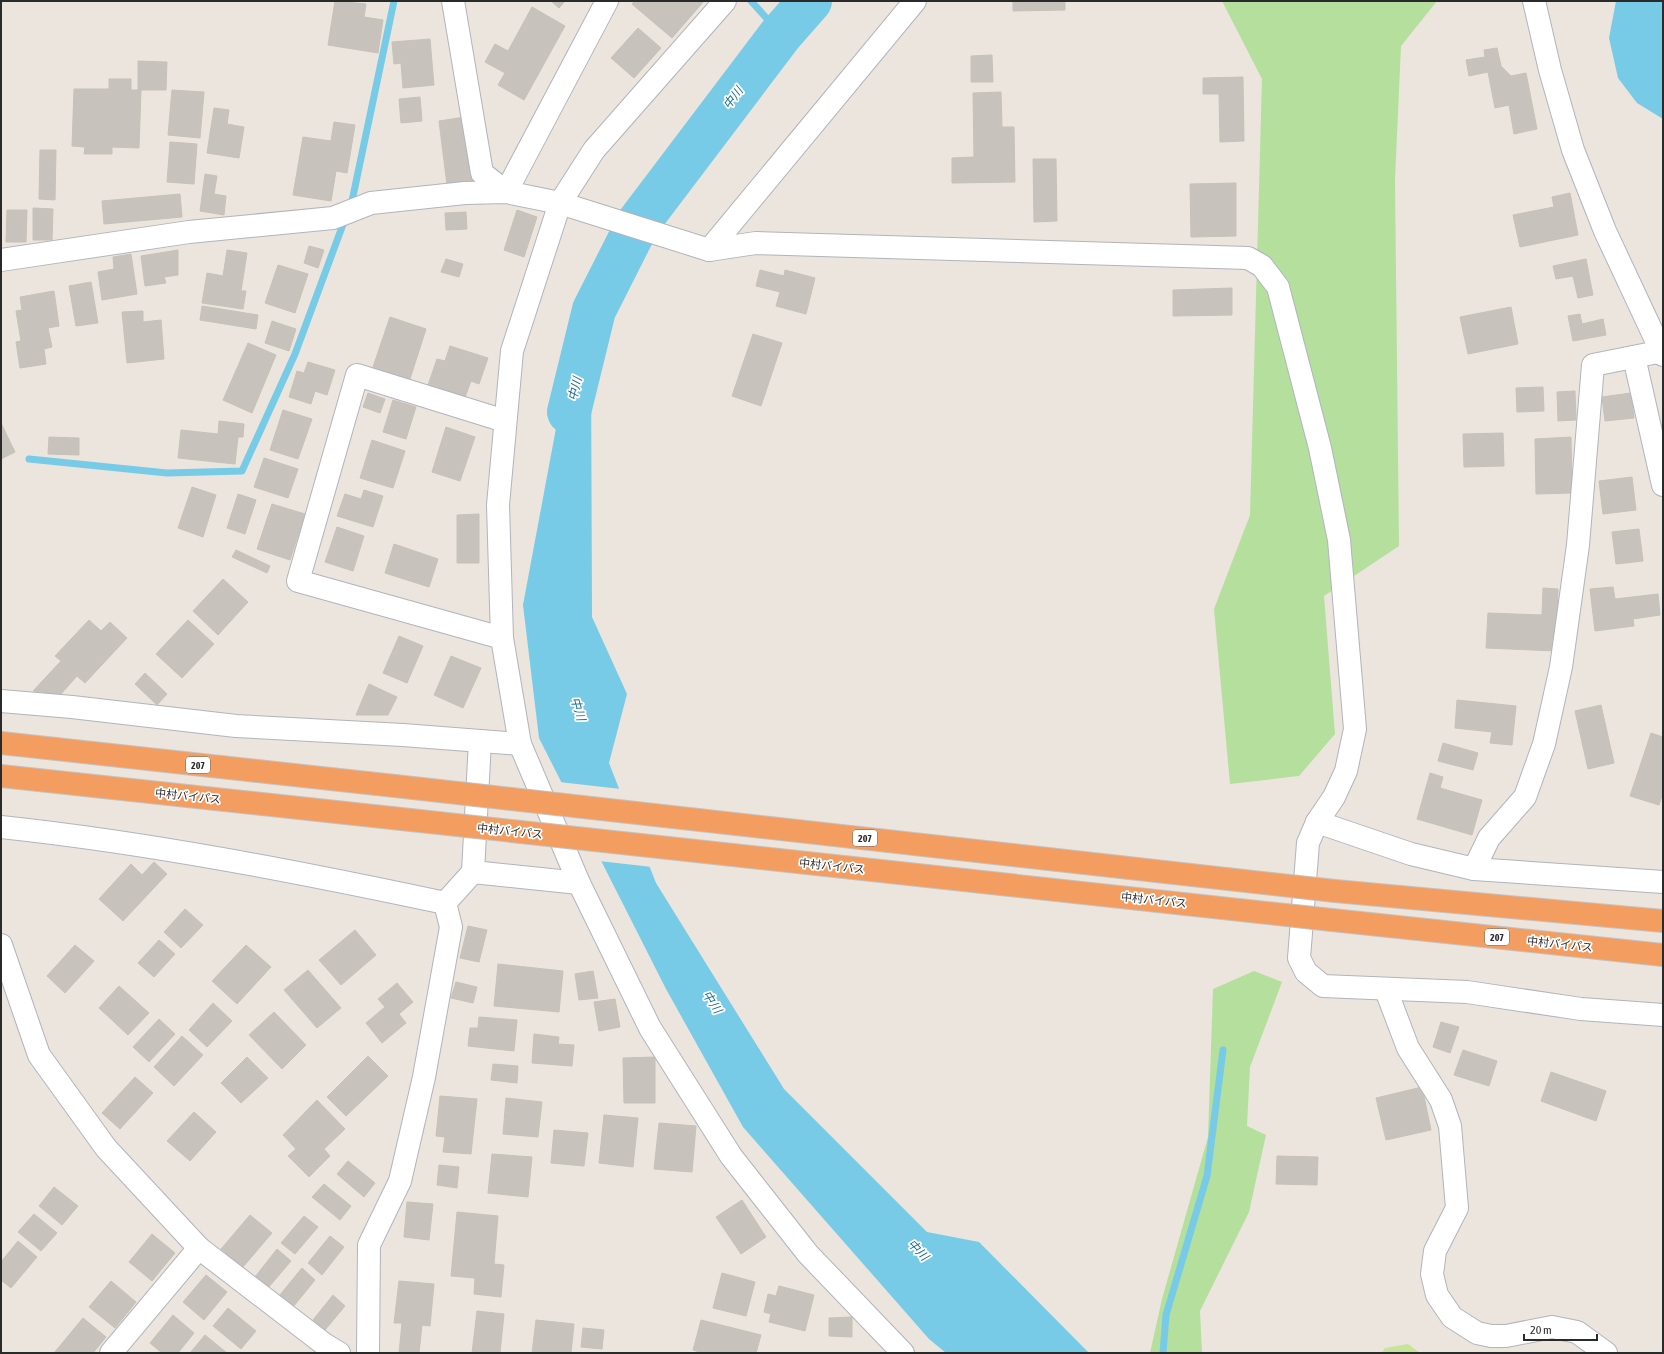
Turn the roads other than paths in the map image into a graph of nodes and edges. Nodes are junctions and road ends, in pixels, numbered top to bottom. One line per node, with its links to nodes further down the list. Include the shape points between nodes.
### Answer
1 (453, 1): 6 (street, via 482,173)
2 (607, 1): 6 (street)
3 (725, 1): 7 (street, via 594,150)
4 (915, 1): 8 (street)
5 (1534, 1): 10 (street, via 1573,150 1605,232)
6 (506, 192): 7 (street); 9 (street, via 465,193 371,203 333,218 190,232)
7 (560, 203): 8 (street); 12 (street, via 512,351)
8 (709, 250): 20 (street, via 756,243 1248,258 1262,266 1278,286 1320,448 1339,540 1355,729 1346,771 1334,797)
9 (1, 260)
10 (1662, 353): 11 (street)
11 (1634, 357): 13 (street); 22 (street, via 1593,365 1578,545 1561,667 1544,744 1524,797 1489,838)
12 (504, 421): 14 (street, via 498,505); 14 (street, via 356,375 298,581)
13 (1663, 485)
14 (502, 638): 18 (street)
15 (1, 701): 16 (street, via 236,726 403,734)
16 (480, 741): 18 (street); 23 (street)
17 (1, 743): 27 (highway, 207, bridge, via 1335,891)
18 (520, 744): 25 (street)
19 (1, 776): 29 (highway, 中村バイパス / 207, bridge)
20 (1317, 822): 22 (street, via 1411,854); 30 (street, via 1308,843 1299,958 1306,972 1323,986)
21 (1, 827): 26 (street, via 95,838 348,882)
22 (1474, 869): 24 (street)
23 (473, 872): 25 (street); 26 (street)
24 (1663, 882)
25 (579, 883): 37 (street, via 650,1028 731,1156 808,1254)
26 (445, 904): 36 (street, via 451,927 424,1078 400,1181 369,1245)
27 (1663, 921)
28 (1, 945): 32 (street, via 39,1055 106,1148)
29 (1663, 955)
30 (1386, 990): 31 (street, via 1467,992 1581,1009); 33 (street, via 1408,1048 1441,1100 1450,1126 1457,1208 1435,1251 1432,1274 1437,1295 1452,1317)
31 (1663, 1015)
32 (199, 1248): 34 (street); 35 (street)
33 (1492, 1345): 38 (street, via 1506,1336 1552,1327 1577,1332)
34 (111, 1353)
35 (339, 1353)
36 (368, 1353)
37 (903, 1353)
38 (1606, 1353)

